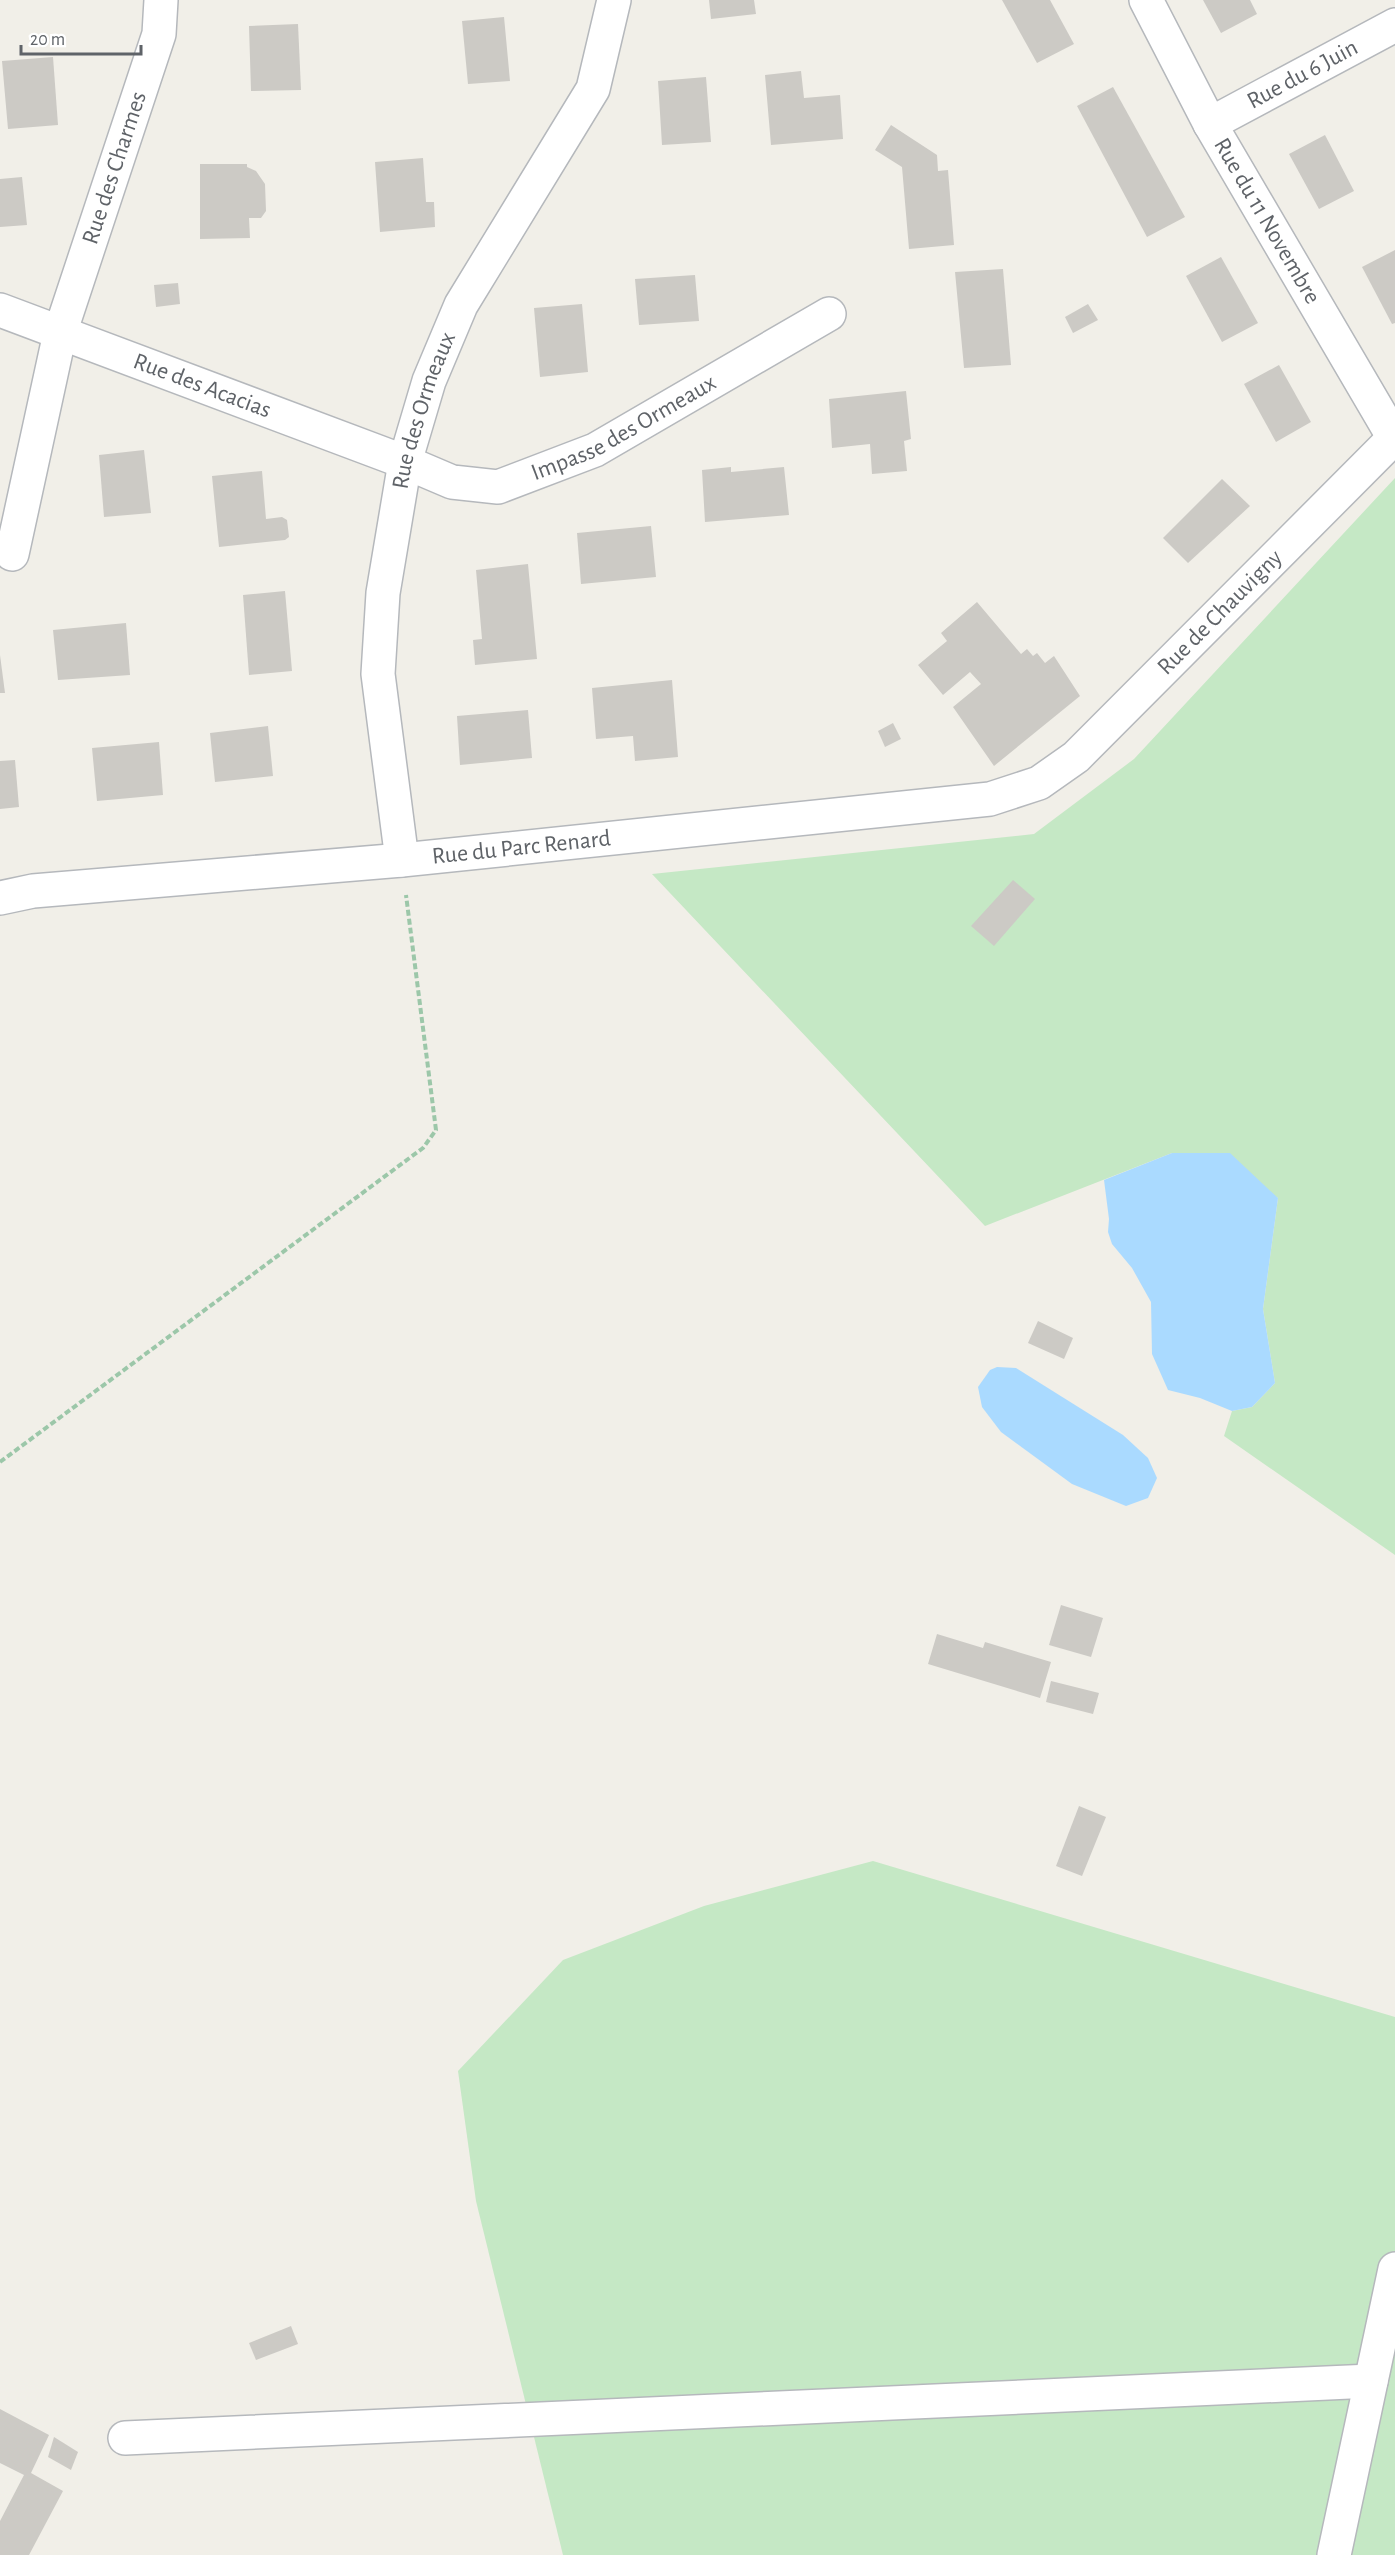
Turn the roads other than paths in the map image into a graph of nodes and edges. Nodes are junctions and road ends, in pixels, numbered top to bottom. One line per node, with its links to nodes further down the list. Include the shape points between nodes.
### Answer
1 (162, 0): 8 (street, Rue des Charmes, via 159,34)
2 (614, 0): 10 (street, Rue des Ormeaux, via 593,89 461,305 429,381)
3 (1146, 0): 5 (street, Rue du 11 Novembre)
4 (1395, 25): 5 (street, Rue du 6 Juin)
5 (1210, 124): 9 (street, Rue du 11 Novembre)
6 (0, 310): 8 (street, Rue des Acacias)
7 (829, 314): 10 (street, Impasse des Ormeaux, via 595,450 498,488 452,482)
8 (60, 333): 10 (street, Rue des Acacias); 11 (street, Rue des Charmes)
9 (1395, 437): 12 (street, Rue de Chauvigny, via 1076,757)
10 (405, 462): 13 (street, Rue des Ormeaux, via 383,593 378,674)
11 (12, 554)
12 (1039, 783): 13 (street, Rue du Parc Renard, via 990,799)
13 (402, 860): 14 (street, Rue du Parc Renard, via 33,891)
14 (0, 898)
15 (1395, 2269): 16 (street)
16 (1371, 2381): 17 (street); 18 (street)
17 (125, 2438)
18 (1334, 2555)

